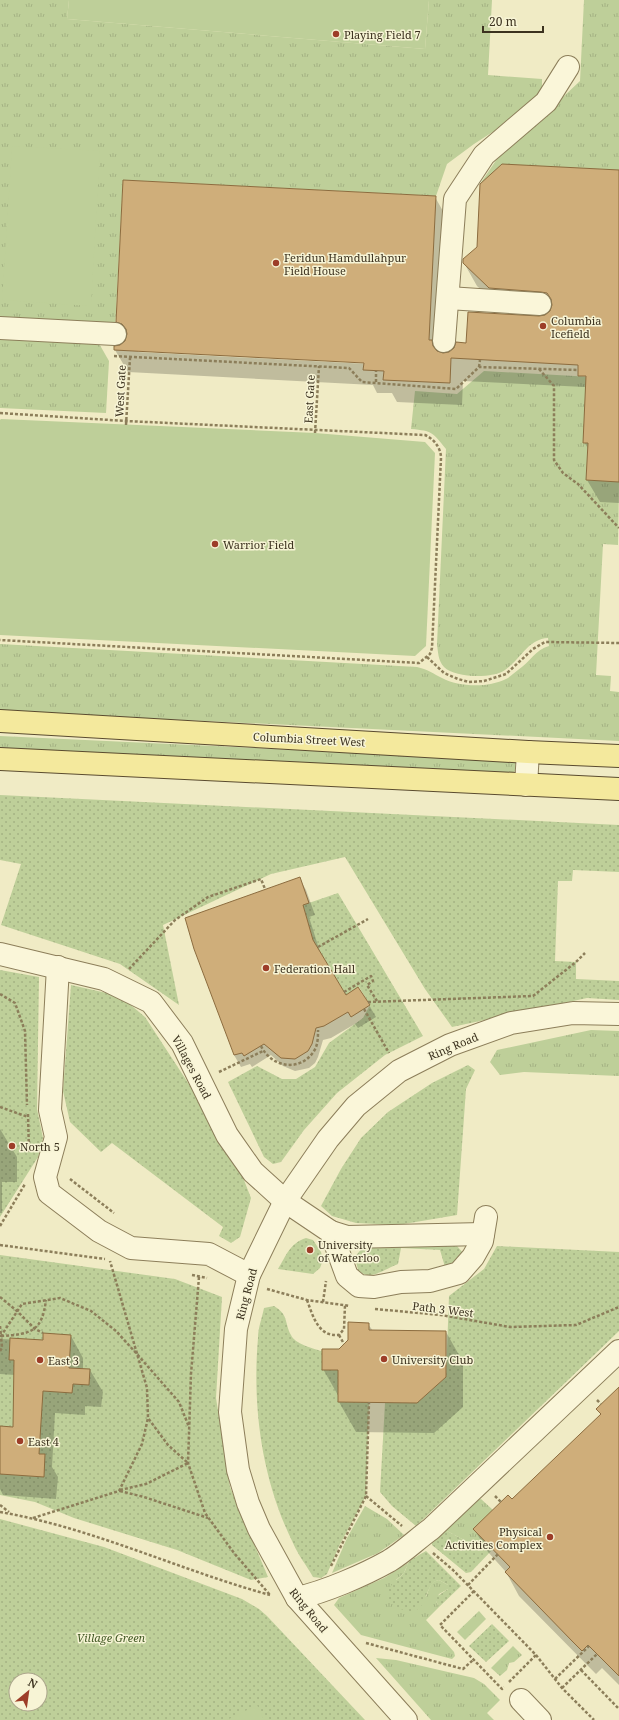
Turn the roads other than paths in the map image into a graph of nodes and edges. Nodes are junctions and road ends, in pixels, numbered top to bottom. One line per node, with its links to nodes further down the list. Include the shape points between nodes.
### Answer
1 (568, 67): 2 (street, via 546,102 484,155 455,199)
2 (448, 298): 3 (street); 6 (street)
3 (540, 304)
4 (0, 328): 5 (street)
5 (107, 334)
6 (444, 341)
7 (0, 721): 8 (main road, Columbia Street West)
8 (528, 752): 9 (main road, Columbia Street West); 11 (street)
9 (619, 756)
10 (0, 759): 11 (main road)
11 (526, 785): 12 (main road)
12 (619, 789)
13 (0, 954): 14 (street, Villages Road)
14 (58, 967): 16 (street, Villages Road, via 104,979 151,1002 182,1043 227,1135 253,1172); 18 (street, via 50,1110 56,1137 45,1177 49,1193 99,1232 131,1248 209,1254)
15 (619, 1014): 16 (street, Ring Road, via 573,1013 511,1024 450,1045 399,1071 356,1106 328,1139)
16 (286, 1200): 17 (street, Villages Road); 18 (street, Ring Road)
17 (331, 1232): 17 (street, via 347,1276 359,1286 374,1287 401,1282 430,1281 459,1273 473,1258 482,1240 485,1225 347,1237)
18 (257, 1281): 20 (street, Ring Road, via 236,1329 230,1412 238,1470 259,1529)
19 (619, 1350): 20 (street, via 431,1529 399,1554 371,1571 315,1594)
20 (297, 1598): 22 (street, Ring Road)
21 (521, 1700): 23 (street)
22 (406, 1720)
23 (540, 1720)

